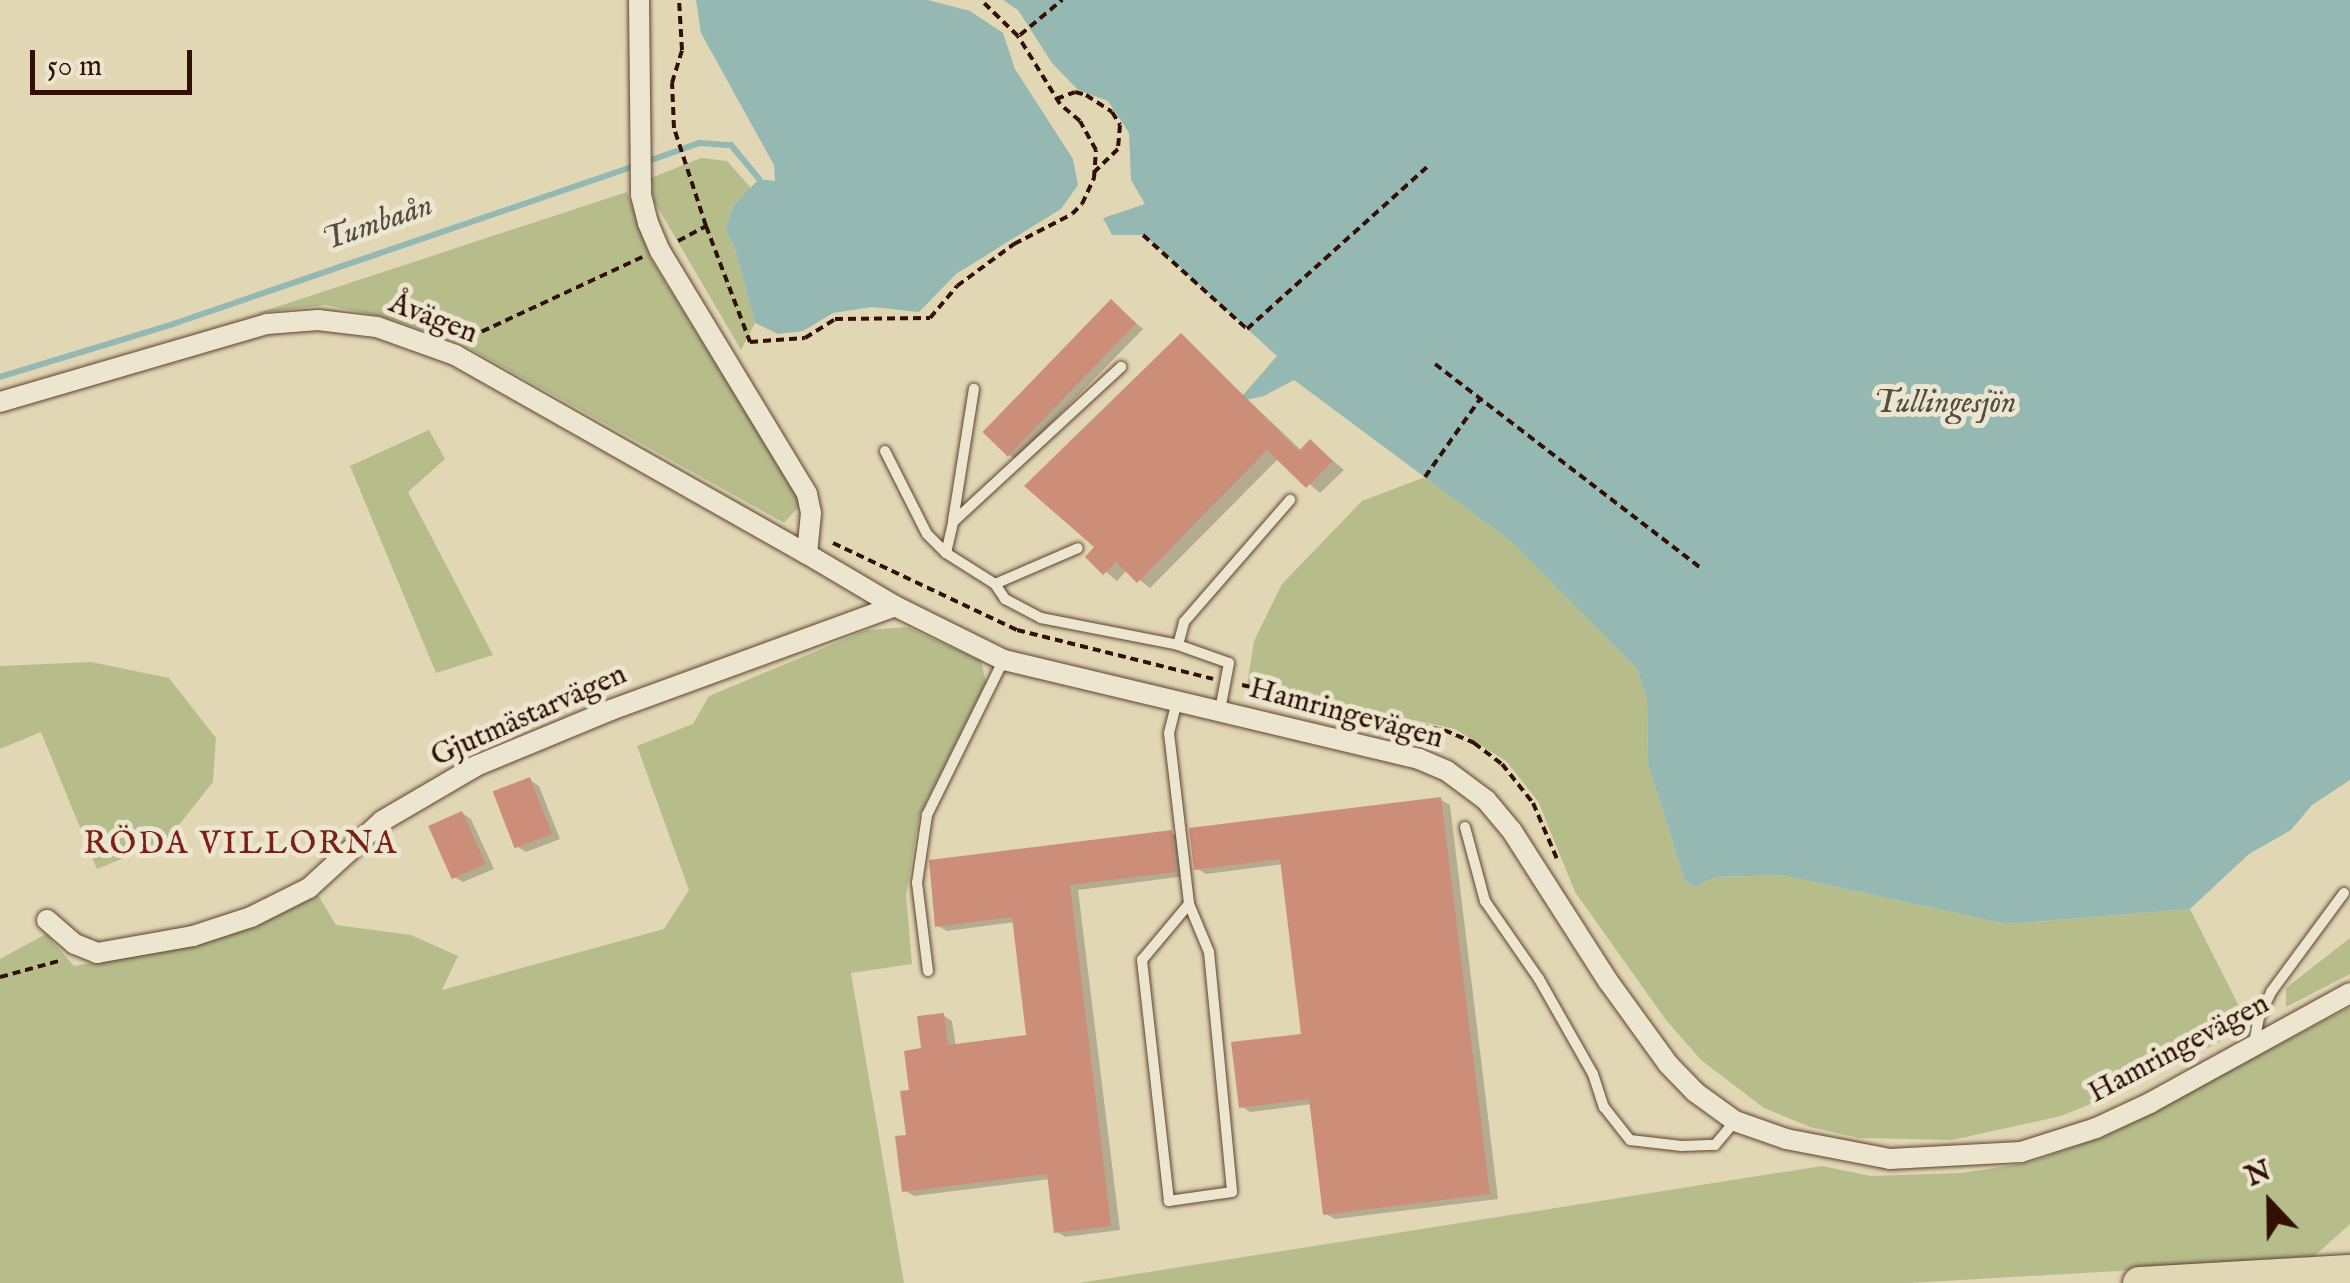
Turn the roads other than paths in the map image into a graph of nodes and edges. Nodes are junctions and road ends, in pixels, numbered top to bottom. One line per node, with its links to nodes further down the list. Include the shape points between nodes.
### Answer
1 (638, 0): 10 (street, via 641,195 660,251 806,494)
2 (1121, 367): 7 (lane)
3 (974, 389): 7 (lane)
4 (0, 402): 10 (street, Åvägen, via 268,324 318,320 378,327 437,348)
5 (886, 452): 9 (lane, via 927,534)
6 (1290, 500): 13 (lane, via 1184,622)
7 (953, 522): 9 (lane)
8 (1078, 548): 11 (lane)
9 (946, 553): 11 (lane)
10 (808, 554): 12 (street, Hamringevägen)
11 (995, 584): 13 (lane, via 1005,600 1041,618)
12 (896, 606): 14 (street, Hamringevägen); 20 (street, Gjutmästarvägen, via 476,766 382,821 309,888 250,917 194,936 97,952 75,944)
13 (1178, 644): 16 (lane, via 1229,663)
14 (1004, 660): 15 (street, Hamringevägen); 21 (lane, via 927,815 917,883)
15 (1177, 702): 16 (street, Hamringevägen); 19 (lane, via 1169,733)
16 (1219, 712): 24 (street, Hamringevägen, via 1418,759 1447,770 1486,800 1649,1042 1694,1092)
17 (1465, 827): 24 (lane, via 1486,901 1539,979 1593,1074 1604,1107 1630,1140 1715,1144)
18 (2344, 892): 23 (lane, via 2271,992)
19 (1189, 904): 19 (lane, via 1209,952 1232,1192 1168,1200 1142,960)
20 (47, 920)
21 (928, 971)
22 (2350, 994): 23 (street, Hamringevägen)
23 (2254, 1042): 24 (street, Hamringevägen, via 2150,1103 2022,1152 1890,1159 1786,1139)
24 (1736, 1121)
25 (2350, 1270): 26 (main road)
26 (2140, 1283)

